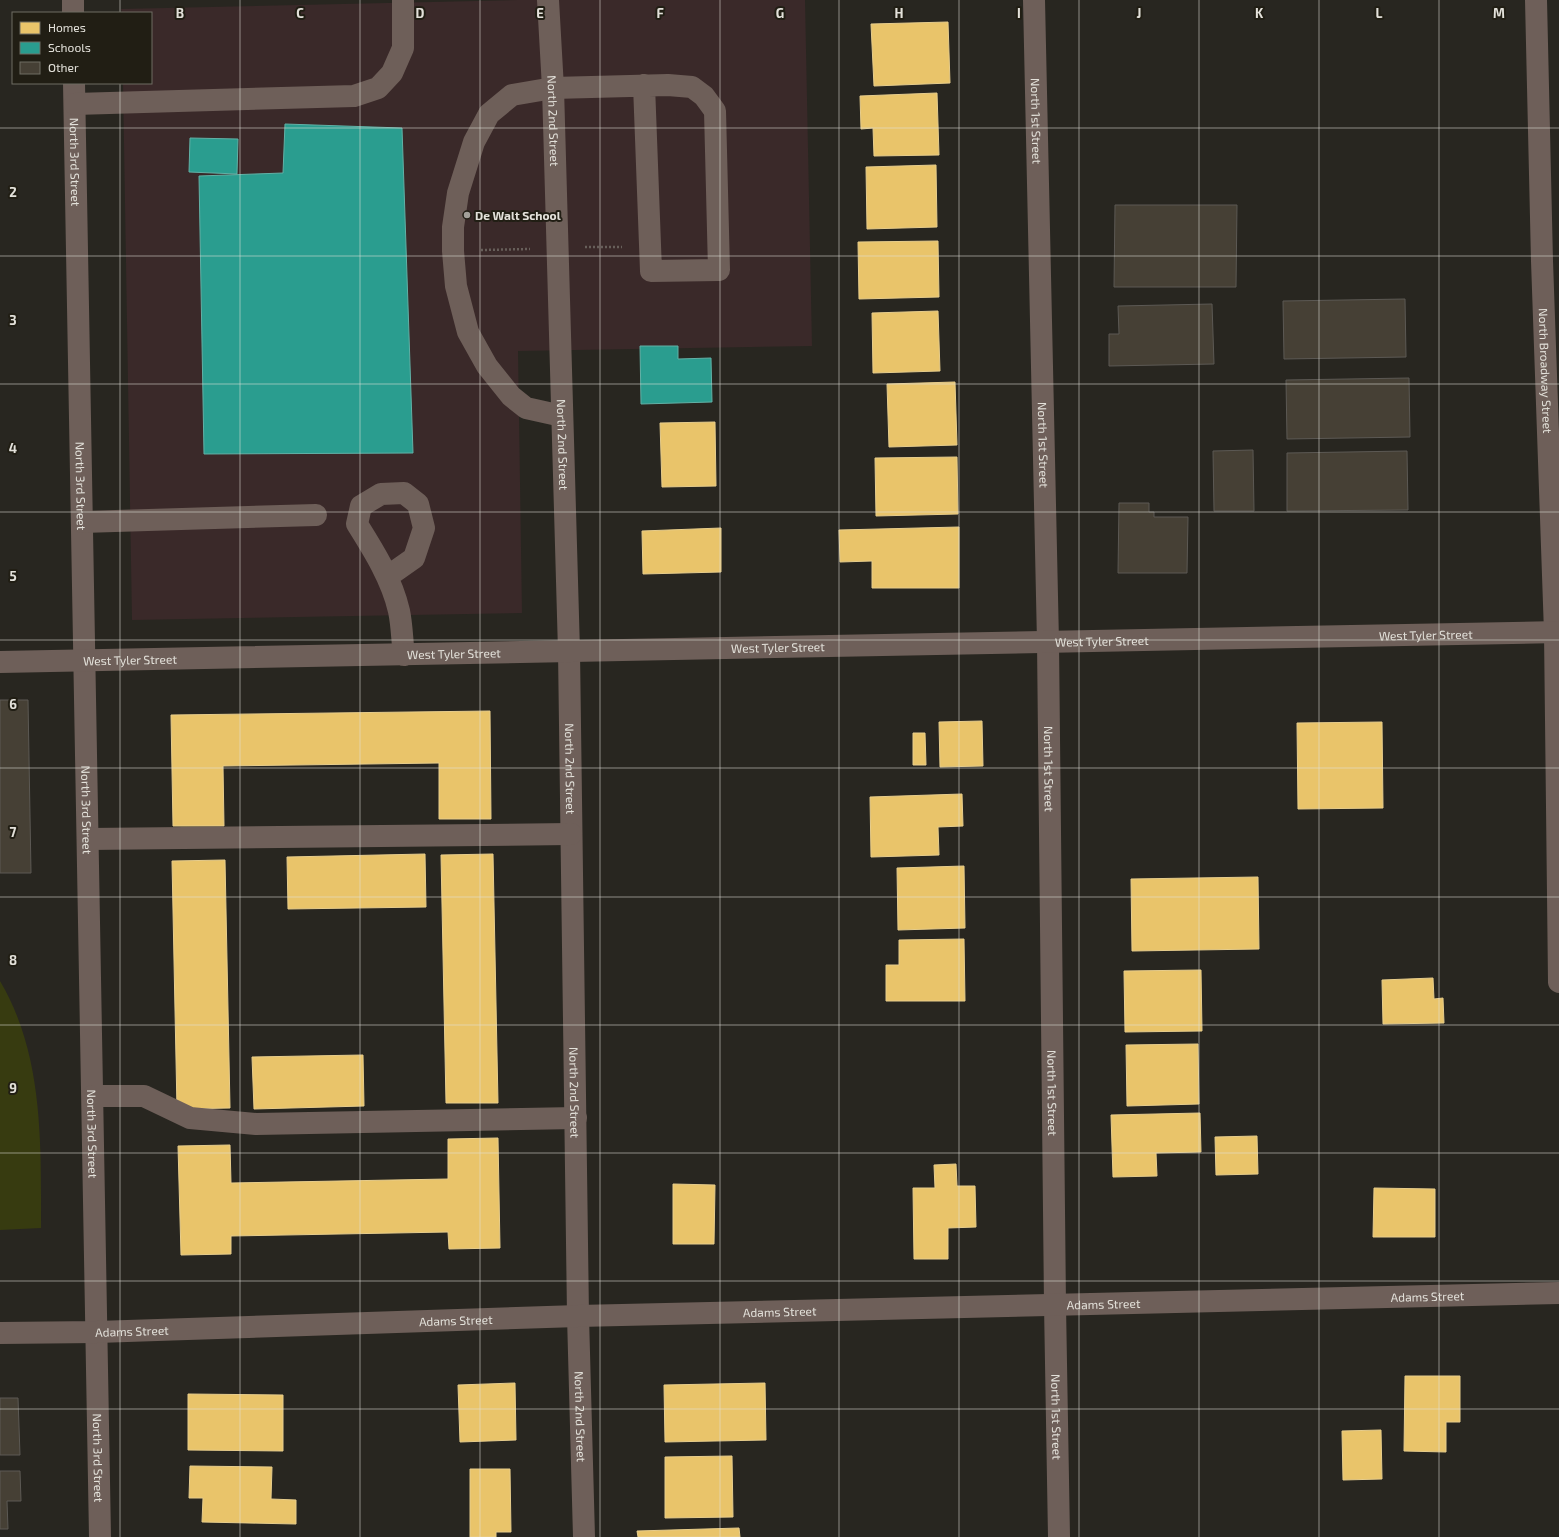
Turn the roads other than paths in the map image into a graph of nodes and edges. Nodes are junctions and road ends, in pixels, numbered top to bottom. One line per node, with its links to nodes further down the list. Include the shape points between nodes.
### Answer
1 (73, 0): 6 (street)
2 (403, 0): 9 (street, via 403,48 392,73 378,88 354,96)
3 (548, 0): 8 (street, North 2nd Street)
4 (1034, 0): 16 (street, North 1st Street)
5 (1536, 0): 10 (street, North Broadway Street)
6 (73, 12)
7 (644, 85): 7 (street, via 692,87 704,96 714,111 719,270 651,271); 8 (street)
8 (553, 88): 11 (street, North 2nd Street); 11 (street, via 512,95 489,114 474,142 458,193 453,227 453,251 456,286 468,332 487,366 511,396 526,408)
9 (74, 93): 13 (street, North 3rd Street)
10 (1551, 261): 15 (street, North Broadway Street)
11 (562, 416): 17 (street, North 2nd Street)
12 (316, 515): 13 (street)
13 (82, 522): 19 (street, North 3rd Street)
14 (388, 577): 18 (street, via 399,611)
15 (1557, 632): 16 (street, West Tyler Street); 23 (street, North Broadway Street)
16 (1048, 642): 17 (street, West Tyler Street); 27 (street, North 1st Street)
17 (569, 651): 18 (street, West Tyler Street); 21 (street, North 2nd Street)
18 (404, 655): 19 (street, West Tyler Street)
19 (85, 661): 20 (street, West Tyler Street); 22 (street, North 3rd Street)
20 (0, 662)
21 (571, 834): 22 (street); 25 (street, North 2nd Street)
22 (88, 839): 24 (street, North 3rd Street)
23 (1559, 982)
24 (93, 1096): 25 (street, via 144,1096 190,1118 256,1124); 29 (street, North 3rd Street)
25 (576, 1118): 28 (street, North 2nd Street)
26 (1559, 1293): 27 (street, Adams Street)
27 (1055, 1305): 28 (street, Adams Street); 33 (street, North 1st Street)
28 (578, 1316): 29 (street, Adams Street); 32 (street, North 2nd Street)
29 (97, 1332): 30 (street, Adams Street); 31 (street, North 3rd Street)
30 (0, 1333)
31 (100, 1537)
32 (584, 1537)
33 (1059, 1537)

